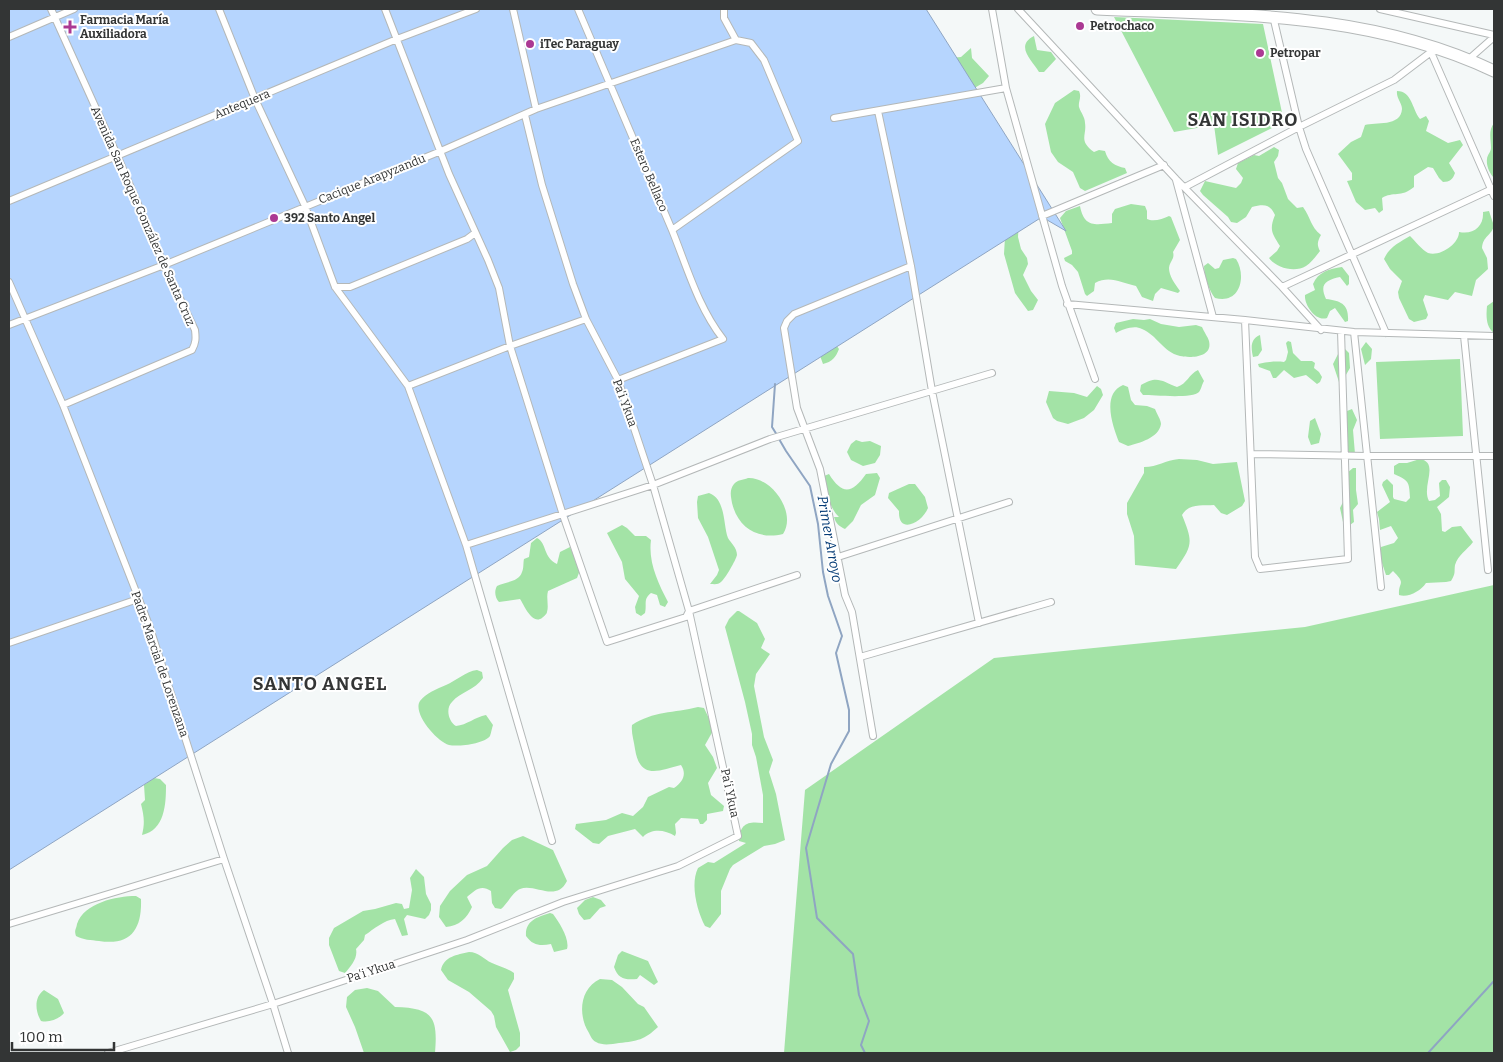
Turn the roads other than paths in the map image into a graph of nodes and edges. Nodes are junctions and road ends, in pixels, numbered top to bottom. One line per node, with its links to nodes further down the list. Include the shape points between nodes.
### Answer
1 (51, 9): 16 (street, Avenida San Roque González de Santa Cruz)
2 (74, 9): 16 (street)
3 (219, 9): 26 (street)
4 (385, 9): 19 (street)
5 (476, 9): 19 (street, Antequera)
6 (513, 9): 27 (street)
7 (578, 9): 24 (street, Estero Bellaco)
8 (724, 9): 20 (street, via 724,18)
9 (992, 9): 25 (street)
10 (1018, 9): 34 (street)
11 (1097, 9): 13 (highway)
12 (1380, 9): 18 (street)
13 (1154, 10): 14 (highway)
14 (1250, 12): 15 (highway)
15 (1273, 16): 21 (highway, via 1360,27); 31 (street)
16 (54, 17): 17 (street); 33 (street, Avenida San Roque González de Santa Cruz)
17 (9, 36)
18 (1494, 36): 22 (street)
19 (397, 39): 26 (street, Antequera); 32 (street)
20 (736, 40): 24 (street, Cacique Arapyzandu); 42 (street, via 751,43 764,60 798,141)
21 (1429, 48): 22 (highway); 31 (street, via 1394,80); 37 (street)
22 (1468, 59): 23 (highway)
23 (1494, 71)
24 (609, 84): 27 (street, Cacique Arapyzandu); 42 (street, Estero Bellaco)
25 (1006, 88): 28 (street); 41 (street)
26 (255, 99): 33 (street, Antequera); 40 (street)
27 (536, 109): 29 (street, Cacique Arapyzandu)
28 (878, 110): 30 (street); 46 (street)
29 (526, 115): 32 (street, Cacique Arapyzandu); 53 (street, Pa'i Ykua, via 552,219)
30 (834, 118)
31 (1299, 127): 36 (street); 44 (street)
32 (441, 151): 40 (street, Cacique Arapyzandu); 43 (street)
33 (117, 155): 39 (street, Antequera); 45 (street, Avenida San Roque González de Santa Cruz)
34 (1164, 165): 35 (street); 41 (street)
35 (1176, 179): 36 (street); 51 (street)
36 (1185, 188): 49 (street)
37 (1493, 189): 38 (street); 44 (street)
38 (1494, 196)
39 (9, 201)
40 (305, 206): 45 (street, Cacique Arapyzandu); 48 (street)
41 (1042, 216): 50 (street)
42 (672, 230): 65 (street, Estero Bellaco, via 700,301 723,339)
43 (475, 233): 48 (street, via 468,239 350,287); 62 (street, via 499,288)
44 (1352, 254): 49 (street); 59 (street)
45 (164, 265): 52 (street, Cacique Arapyzandu); 68 (street, Avenida San Roque González de Santa Cruz, via 195,330 192,350)
46 (911, 266): 67 (street); 69 (street, via 794,314 787,321 784,328 797,408)
47 (9, 282): 52 (street, Padre Marcial de Lorenzana)
48 (336, 287): 66 (street)
49 (1282, 287): 56 (street)
50 (1068, 304): 51 (street); 64 (street)
51 (1213, 317): 54 (street)
52 (24, 319): 55 (street, Cacique Arapyzandu); 68 (street, Padre Marcial de Lorenzana)
53 (586, 319): 62 (street); 65 (street, Pa'i Ykua)
54 (1245, 320): 56 (street); 70 (street)
55 (9, 325)
56 (1321, 330): 57 (street)
57 (1341, 331): 58 (street); 71 (street)
58 (1354, 332): 59 (street); 72 (street)
59 (1386, 333): 60 (street)
60 (1464, 336): 61 (street); 73 (street)
61 (1494, 336)
62 (510, 346): 66 (street); 77 (street)
63 (992, 373): 67 (street)
64 (1095, 379)
65 (618, 380): 75 (street, Pa'i Ykua)
66 (408, 386): 79 (street)
67 (932, 391): 69 (street); 78 (street)
68 (63, 405): 84 (street, Padre Marcial de Lorenzana)
69 (805, 429): 75 (street, via 773,438); 80 (street, via 820,469)
70 (1251, 454): 71 (street); 71 (street, via 1255,557 1260,569 1348,559)
71 (1344, 456): 72 (street)
72 (1368, 456): 73 (street); 83 (street)
73 (1476, 456): 74 (street); 81 (street)
74 (1494, 456)
75 (654, 485): 77 (street); 86 (street, Pa'i Ykua)
76 (1009, 502): 78 (street)
77 (563, 515): 79 (street); 86 (street, via 606,642 686,617)
78 (958, 518): 80 (street); 87 (street)
79 (466, 545): 91 (street)
80 (838, 557): 89 (street)
81 (1488, 570)
82 (798, 575): 86 (street)
83 (1381, 587)
84 (138, 599): 88 (street); 92 (street, Padre Marcial de Lorenzana, via 170,686)
85 (1051, 602): 87 (street)
86 (689, 611): 94 (street, Pa'i Ykua, via 738,836 678,866 563,902 467,940)
87 (979, 623): 89 (street)
88 (9, 642)
89 (860, 657): 90 (street)
90 (873, 736)
91 (552, 841)
92 (224, 859): 93 (street); 94 (street, Padre Marcial de Lorenzana)
93 (9, 924)
94 (273, 1004): 95 (street, Pa'i Ykua); 96 (street, Padre Marcial de Lorenzana)
95 (108, 1053)
96 (288, 1053)

